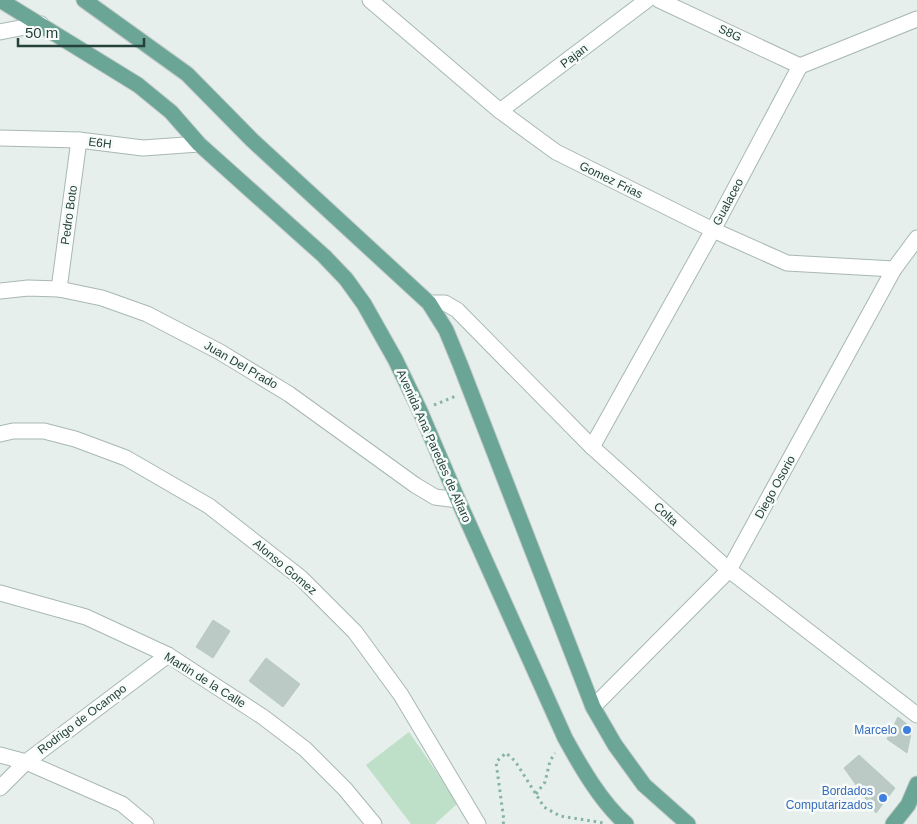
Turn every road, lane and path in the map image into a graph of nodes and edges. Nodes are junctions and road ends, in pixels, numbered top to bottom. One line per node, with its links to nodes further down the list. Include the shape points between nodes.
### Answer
1 (0, 0): 7 (main road, Avenida Ana Paredes de Alfaro)
2 (84, 0): 19 (main road, via 187,74 252,140)
3 (370, 0): 10 (street, Gomez Frias)
4 (647, 0): 10 (street, Pajan)
5 (659, 0): 9 (street, S8G)
6 (917, 19): 9 (street)
7 (41, 24): 8 (street); 13 (main road, Avenida Ana Paredes de Alfaro, via 138,85 171,112)
8 (0, 32)
9 (800, 66): 14 (street, Gualaceo)
10 (500, 111): 14 (street, Gomez Frias, via 556,152)
11 (0, 138): 12 (street, E6H)
12 (79, 140): 13 (street, E6H, via 143,148); 17 (street, Pedro Boto)
13 (199, 144): 21 (main road, Avenida Ana Paredes de Alfaro, via 346,279 395,359)
14 (713, 230): 16 (street, Gomez Frias, via 787,263); 23 (street, Gualaceo)
15 (917, 238): 16 (street, Diego Osorio)
16 (894, 269): 25 (street, Diego Osorio)
17 (59, 289): 18 (street, Juan Del Prado); 24 (street, Juan Del Prado, via 102,298 147,314 220,352 290,394 415,485 435,497)
18 (0, 291)
19 (429, 303): 20 (main road, via 446,330); 23 (street, Colta, via 445,303 457,310)
20 (470, 390): 21 (path); 28 (main road)
21 (420, 411): 24 (main road, Avenida Ana Paredes de Alfaro)
22 (0, 434): 39 (street, Alonso Gomez, via 44,431 126,458 209,506 301,578 355,632 401,695)
23 (592, 447): 25 (street, Colta)
24 (458, 500): 30 (main road, Avenida Ana Paredes de Alfaro)
25 (729, 570): 28 (street, Diego Osorio); 29 (street, Colta)
26 (0, 593): 27 (street, Martin de la Calle, via 86,617)
27 (168, 655): 32 (street, Rodrigo de Ocampo); 38 (street, Martin de la Calle, via 263,717 305,749)
28 (593, 707): 41 (main road, via 644,785)
29 (917, 715)
30 (567, 743): 35 (path, via 550,761 545,782); 36 (main road, Avenida Ana Paredes de Alfaro, via 580,766)
31 (0, 755): 32 (street)
32 (26, 762): 34 (street, Rodrigo de Ocampo); 37 (street, via 122,804)
33 (917, 784): 42 (main road, via 908,805)
34 (0, 788)
35 (536, 794): 36 (path, via 544,807 560,816 602,824); 40 (path, via 506,753 496,762)
36 (622, 821)
37 (146, 824)
38 (374, 824)
39 (478, 824)
40 (503, 824)
41 (688, 824)
42 (893, 824)

